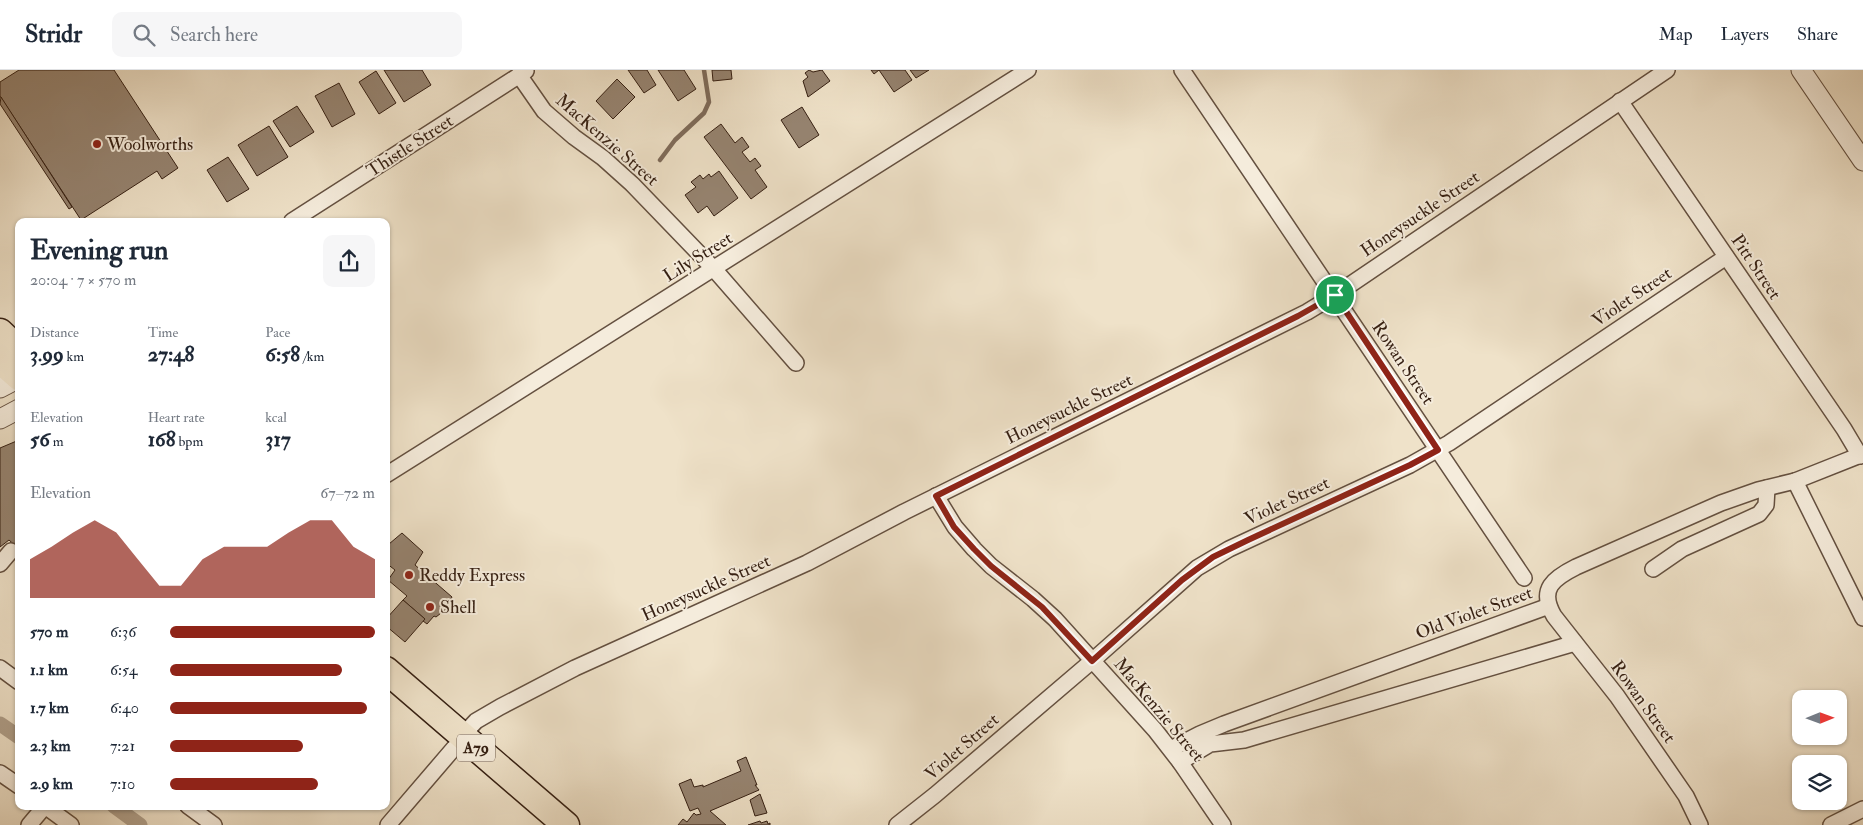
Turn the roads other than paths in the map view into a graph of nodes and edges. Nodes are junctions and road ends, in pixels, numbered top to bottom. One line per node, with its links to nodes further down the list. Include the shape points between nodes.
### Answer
1 (1028, 70): 10 (street, Lily Street)
2 (1182, 70): 11 (street, Rowan Street)
3 (1667, 70): 6 (street, Honeysuckle Street)
4 (1801, 70): 7 (street)
5 (524, 72): 8 (street, Thistle Street); 10 (street, MacKenzie Street, via 533,97 550,116 616,169)
6 (1620, 101): 9 (street, Pitt Street); 11 (street, Honeysuckle Street)
7 (1863, 161)
8 (297, 218)
9 (1726, 257): 21 (street, Violet Street); 22 (street, Pitt Street)
10 (714, 269): 15 (street, MacKenzie Street); 23 (street, Lily Street)
11 (1335, 295): 21 (street, Rowan Street); 26 (street, Honeysuckle Street)
12 (0, 332): 13 (highway)
13 (15, 346)
14 (0, 360): 16 (highway)
15 (796, 363)
16 (15, 374)
17 (15, 380): 18 (street)
18 (0, 388)
19 (15, 411): 20 (street)
20 (0, 419)
21 (1438, 450): 30 (street, Rowan Street); 34 (street, Violet Street, via 1213,557 1182,580)
22 (1862, 455): 24 (street, Old Violet Street)
23 (390, 472)
24 (1795, 481): 25 (street, Old Violet Street); 32 (street)
25 (1766, 488): 29 (street, via 1766,505 1759,514 1682,549); 31 (street, Old Violet Street, via 1704,510 1562,574 1548,589)
26 (936, 496): 34 (street, MacKenzie Street, via 954,527 974,549 1042,607); 39 (street, Honeysuckle Street, via 807,563 575,668 487,714)
27 (11, 551): 28 (street)
28 (0, 564)
29 (1653, 569)
30 (1524, 578)
31 (1549, 606): 33 (street, Rowan Street); 40 (street, Old Violet Street, via 1224,724)
32 (1863, 618)
33 (1575, 643): 41 (street, via 1244,740 1210,744); 56 (street, Rowan Street, via 1617,696 1686,796)
34 (1092, 661): 40 (street, MacKenzie Street); 54 (street, Violet Street)
35 (0, 668): 37 (street)
36 (390, 674): 39 (highway, A79)
37 (15, 679)
38 (390, 695): 39 (highway, A79)
39 (458, 742): 51 (street, Honeysuckle Street); 52 (highway, A79); 53 (highway, A79)
40 (1171, 749): 41 (street, MacKenzie Street)
41 (1180, 762): 55 (street, MacKenzie Street)
42 (0, 773): 43 (street)
43 (15, 783)
44 (1863, 809): 57 (street)
45 (42, 810): 48 (street)
46 (51, 810): 49 (street)
47 (193, 810): 50 (street)
48 (29, 825)
49 (71, 825)
50 (214, 825)
51 (388, 825)
52 (540, 825)
53 (566, 825)
54 (897, 825)
55 (1223, 825)
56 (1700, 825)
57 (1831, 825)

